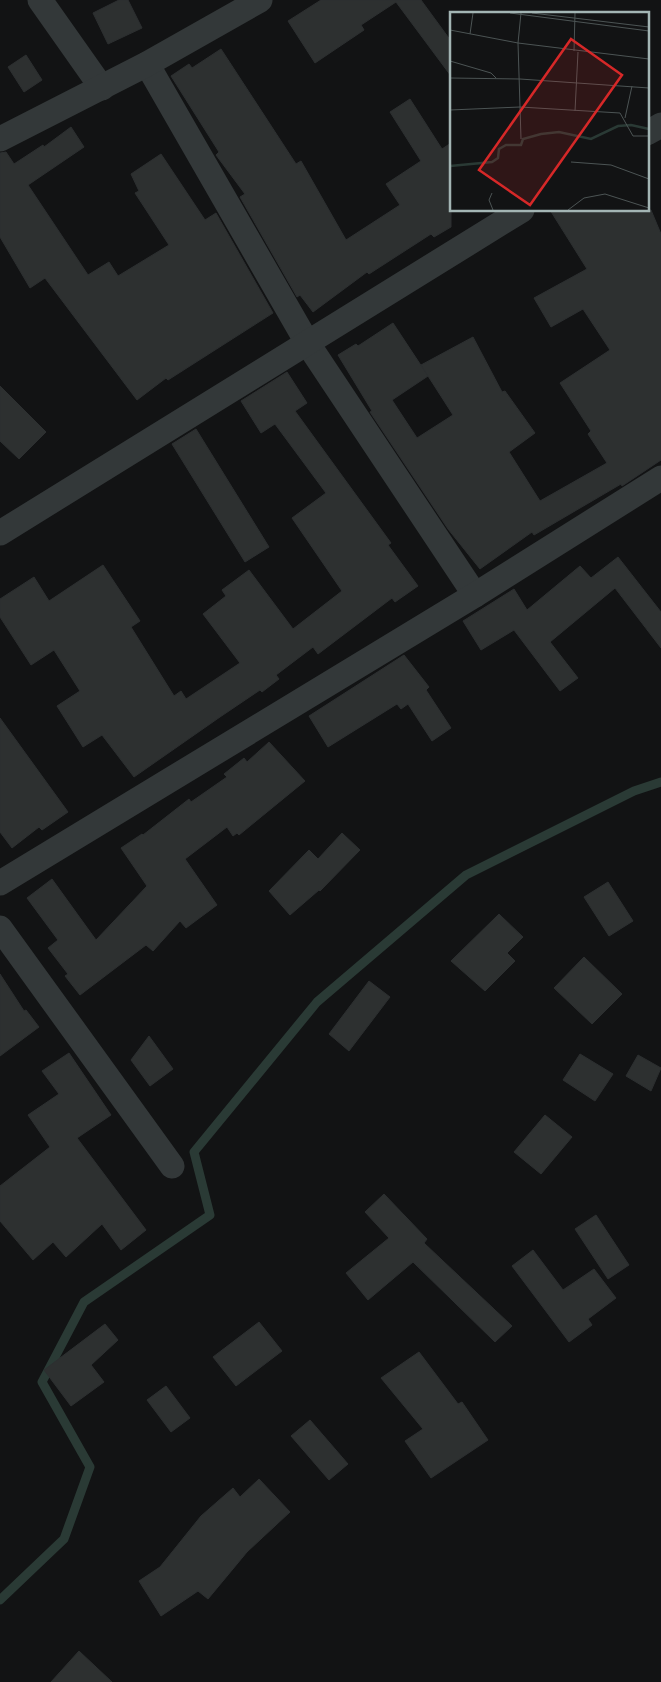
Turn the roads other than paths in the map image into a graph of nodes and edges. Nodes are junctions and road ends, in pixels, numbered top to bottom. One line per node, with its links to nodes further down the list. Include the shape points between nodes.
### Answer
1 (40, 0): 4 (street)
2 (260, 0): 3 (street)
3 (147, 64): 4 (street); 9 (street)
4 (102, 88): 7 (street)
5 (661, 125): 6 (street)
6 (648, 132)
7 (0, 139)
8 (520, 211): 9 (street)
9 (308, 344): 11 (street); 12 (street)
10 (661, 478): 12 (street)
11 (0, 533)
12 (475, 595): 13 (street)
13 (0, 884)
14 (0, 928): 15 (street)
15 (172, 1166)

